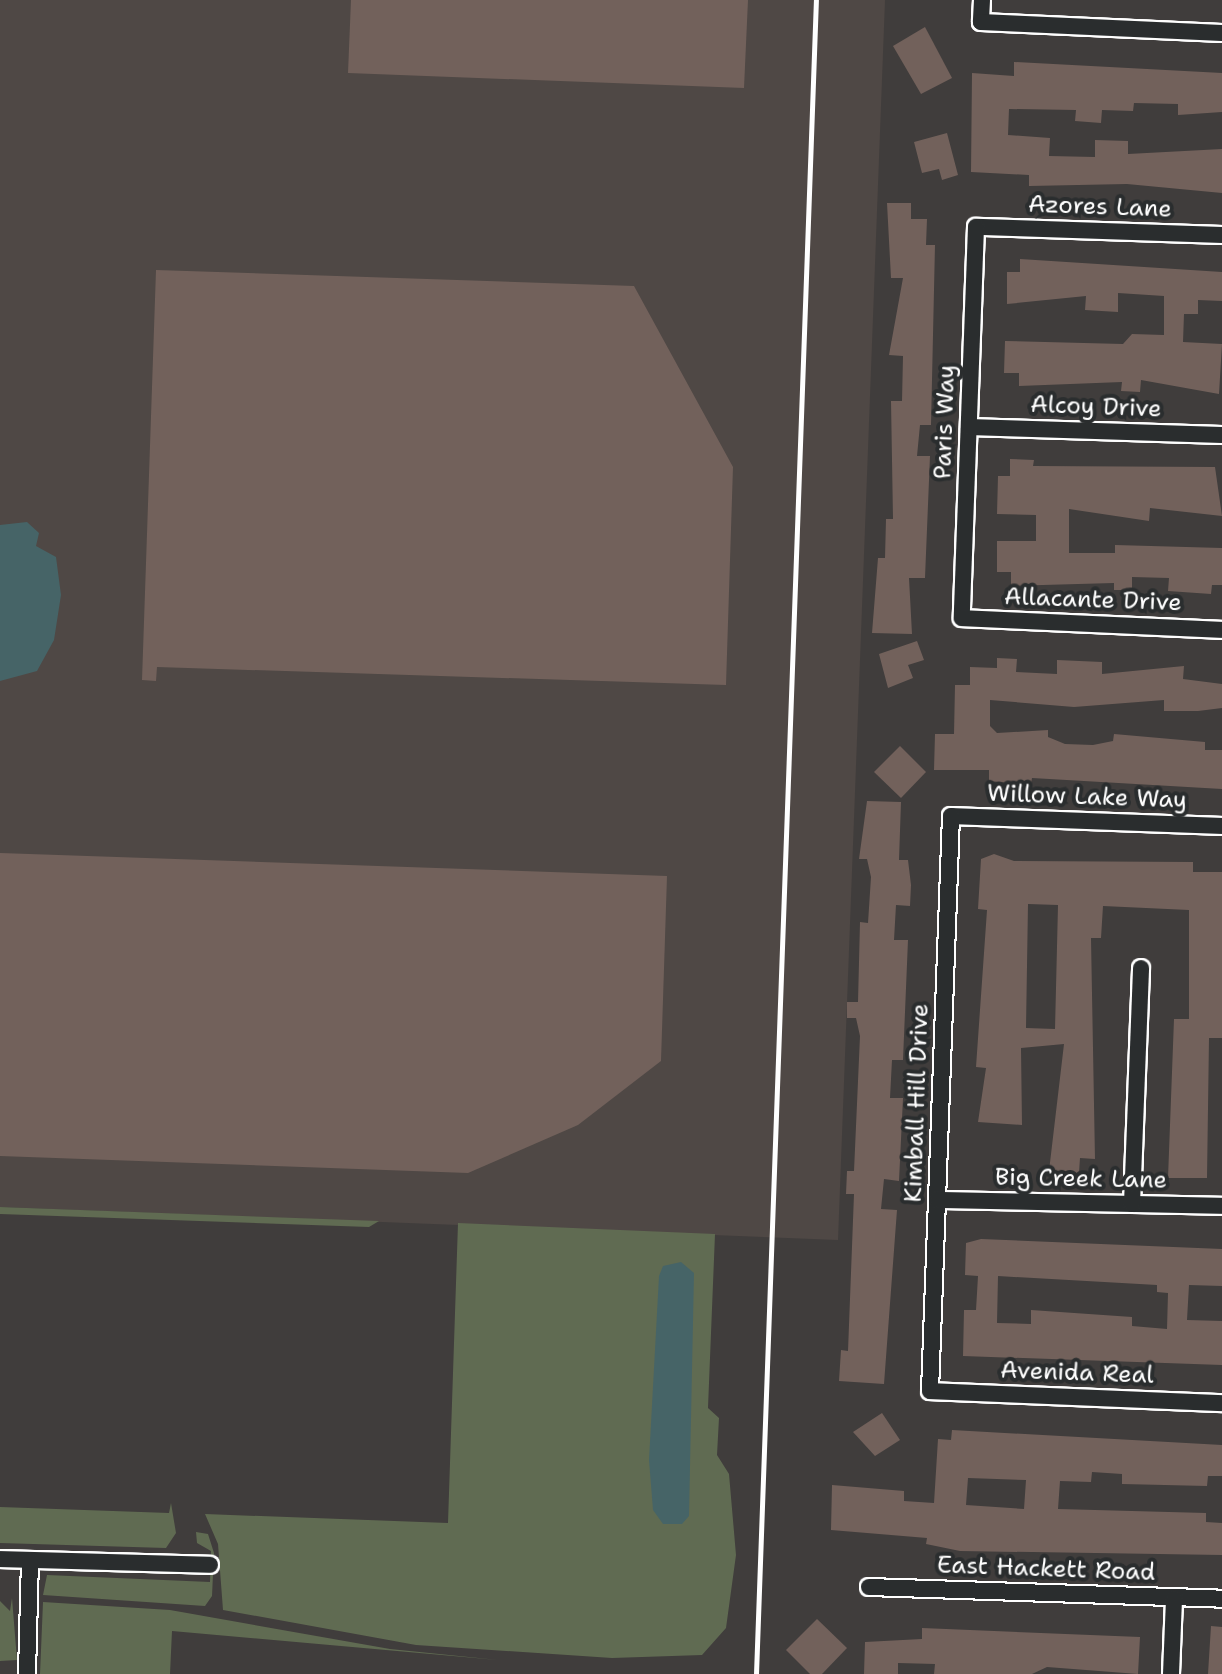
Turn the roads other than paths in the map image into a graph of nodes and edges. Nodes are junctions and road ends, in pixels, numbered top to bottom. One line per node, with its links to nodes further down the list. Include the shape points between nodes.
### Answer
1 (982, 0): 2 (street, via 981,22)
2 (1222, 33)
3 (976, 227): 4 (street, Azores Lane); 5 (street, Paris Way)
4 (1222, 235)
5 (969, 427): 6 (street, Alcoy Drive); 7 (street, Paris Way)
6 (1222, 435)
7 (962, 618): 8 (street, Allacante Drive)
8 (1222, 630)
9 (951, 816): 10 (street, Willow Lake Way); 12 (street, Kimball Hill Drive)
10 (1222, 826)
11 (1141, 968): 13 (street)
12 (938, 1200): 13 (street, Big Creek Lane); 15 (street, Kimball Hill Drive)
13 (1132, 1204): 14 (street, Big Creek Lane)
14 (1222, 1206)
15 (930, 1391): 16 (street, Avenida Real)
16 (1222, 1403)
17 (0, 1559): 18 (street)
18 (30, 1560): 19 (street); 23 (street)
19 (210, 1565)
20 (869, 1587): 21 (street, East Hackett Road)
21 (1174, 1598): 22 (street, East Hackett Road); 24 (street)
22 (1222, 1599)
23 (27, 1674)
24 (1171, 1674)

